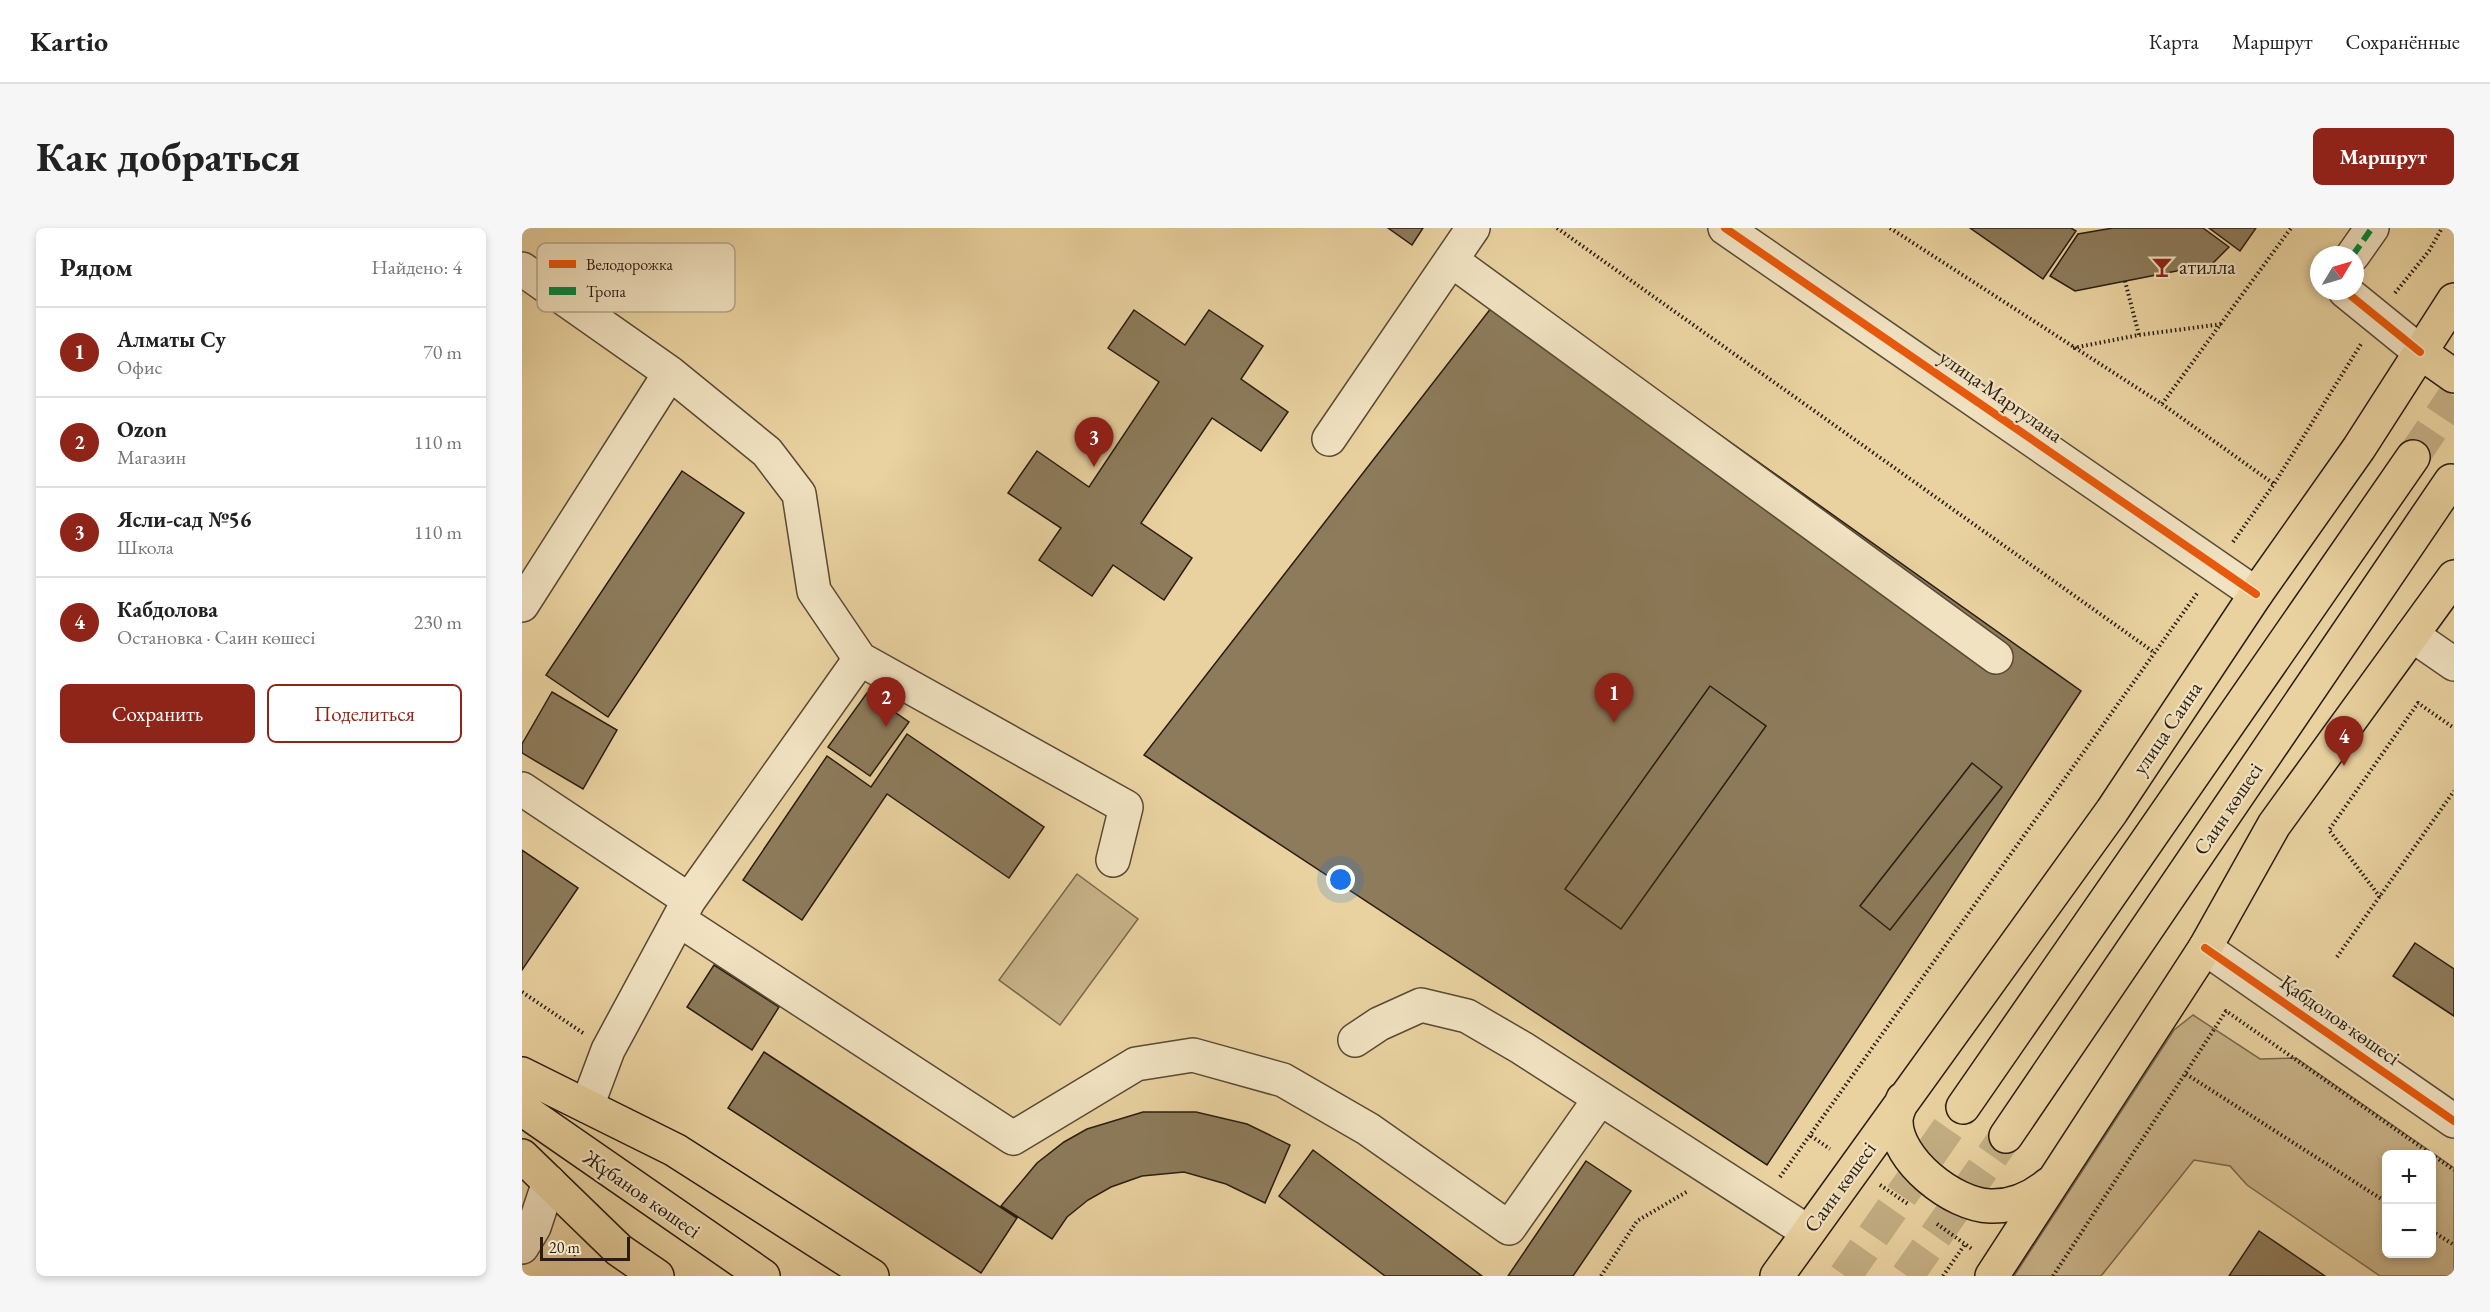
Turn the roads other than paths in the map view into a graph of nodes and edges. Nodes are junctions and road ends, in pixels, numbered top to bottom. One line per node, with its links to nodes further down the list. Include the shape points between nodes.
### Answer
1 (1473, 228): 5 (street)
2 (1725, 228): 18 (street, улица Маргулана)
3 (2372, 228): 4 (street)
4 (2359, 246)
5 (1451, 260): 14 (street); 21 (street)
6 (522, 269): 7 (street)
7 (537, 280)
8 (2355, 300): 11 (street)
9 (2454, 300): 11 (main road)
10 (583, 312): 12 (street)
11 (2420, 352): 13 (main road); 18 (main road, улица Саина, via 2359,448)
12 (670, 373): 19 (street); 22 (street, via 767,452 799,494 813,591)
13 (2454, 376)
14 (1329, 439)
15 (2413, 457): 33 (main road)
16 (2451, 481): 36 (main road, Саин көшесі)
17 (2454, 577): 20 (main road)
18 (2256, 594): 30 (main road, улица Саина, via 2112,811)
19 (522, 605)
20 (2412, 635): 23 (street); 27 (main road, via 2274,825)
21 (1996, 657)
22 (860, 659): 25 (street, via 1126,807); 26 (street)
23 (2454, 664)
24 (522, 789): 26 (street)
25 (1113, 860)
26 (684, 910): 31 (street, via 1013,1138 1136,1064 1193,1055 1283,1080 1368,1129 1509,1228); 32 (street, via 608,1050)
27 (2205, 948): 35 (street, Қабдолов көшесі); 38 (main road)
28 (1355, 1040): 31 (street, via 1421,1005 1467,1016)
29 (522, 1074): 32 (main road)
30 (1904, 1097): 38 (main road, via 1896,1119 1903,1144 1917,1165 1945,1190 1977,1204 2008,1205 2033,1195); 40 (main road, Саин көшесі)
31 (1599, 1100): 40 (street)
32 (587, 1106): 44 (main road, via 675,1150)
33 (1963, 1107)
34 (522, 1109): 43 (main road, Жұбанов көшесі)
35 (2454, 1121)
36 (2006, 1136)
37 (522, 1156): 39 (main road)
38 (2056, 1179): 46 (main road)
39 (549, 1182): 41 (street); 42 (main road, via 619,1250)
40 (1808, 1232): 45 (main road, Саин көшесі)
41 (528, 1237)
42 (657, 1276)
43 (763, 1276)
44 (872, 1276)
45 (1777, 1276)
46 (1992, 1276)

